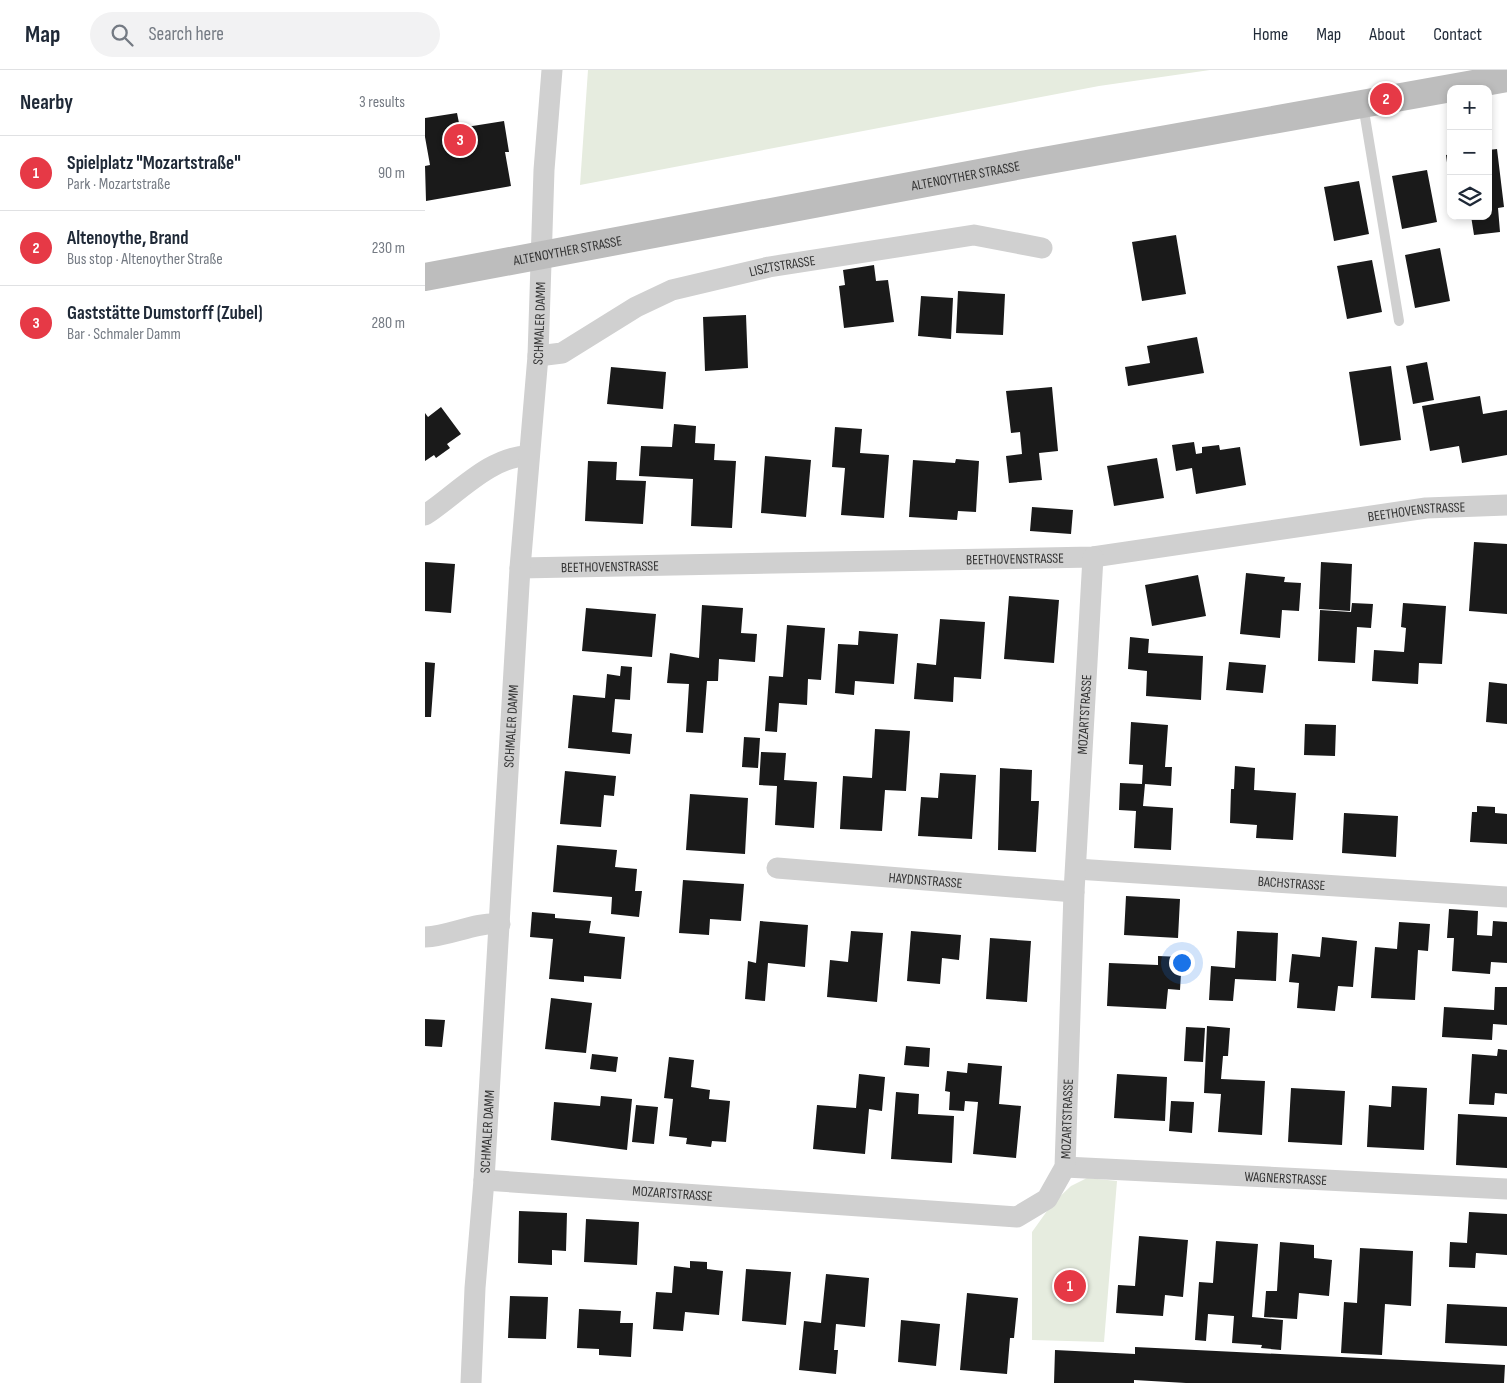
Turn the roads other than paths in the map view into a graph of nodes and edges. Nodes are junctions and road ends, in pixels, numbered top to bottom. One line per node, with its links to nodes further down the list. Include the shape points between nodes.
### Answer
1 (551, 70): 5 (street, SCHMALER DAMM)
2 (1489, 77): 3 (main road, ALTENOYTHER STRASSE)
3 (1363, 104): 5 (main road, ALTENOYTHER STRASSE); 7 (lane)
4 (1042, 248): 8 (street, LISZTSTRASSE, via 974,234 769,267 672,290 635,308 562,353)
5 (541, 256): 6 (main road, ALTENOYTHER STRASSE); 8 (street, SCHMALER DAMM)
6 (425, 278)
7 (1399, 321)
8 (538, 356): 9 (street, SCHMALER DAMM)
9 (529, 456): 11 (street, via 515,456 469,481); 13 (street, SCHMALER DAMM)
10 (1507, 505): 12 (street, BEETHOVENSTRASSE, via 1425,508)
11 (425, 515)
12 (1093, 557): 13 (street, BEETHOVENSTRASSE); 15 (street, MOZARTSTRASSE)
13 (520, 568): 18 (street, SCHMALER DAMM)
14 (777, 868): 16 (street, HAYDNSTRASSE)
15 (1076, 870): 16 (street, MOZARTSTRASSE); 17 (street, BACHSTRASSE)
16 (1074, 892): 20 (street, MOZARTSTRASSE)
17 (1507, 897)
18 (500, 924): 19 (street); 21 (street, SCHMALER DAMM)
19 (425, 937)
20 (1065, 1167): 21 (street, MOZARTSTRASSE, via 1047,1199 1017,1217); 22 (street, WAGNERSTRASSE)
21 (485, 1180): 23 (street, SCHMALER DAMM, via 475,1288)
22 (1507, 1189)
23 (471, 1383)

